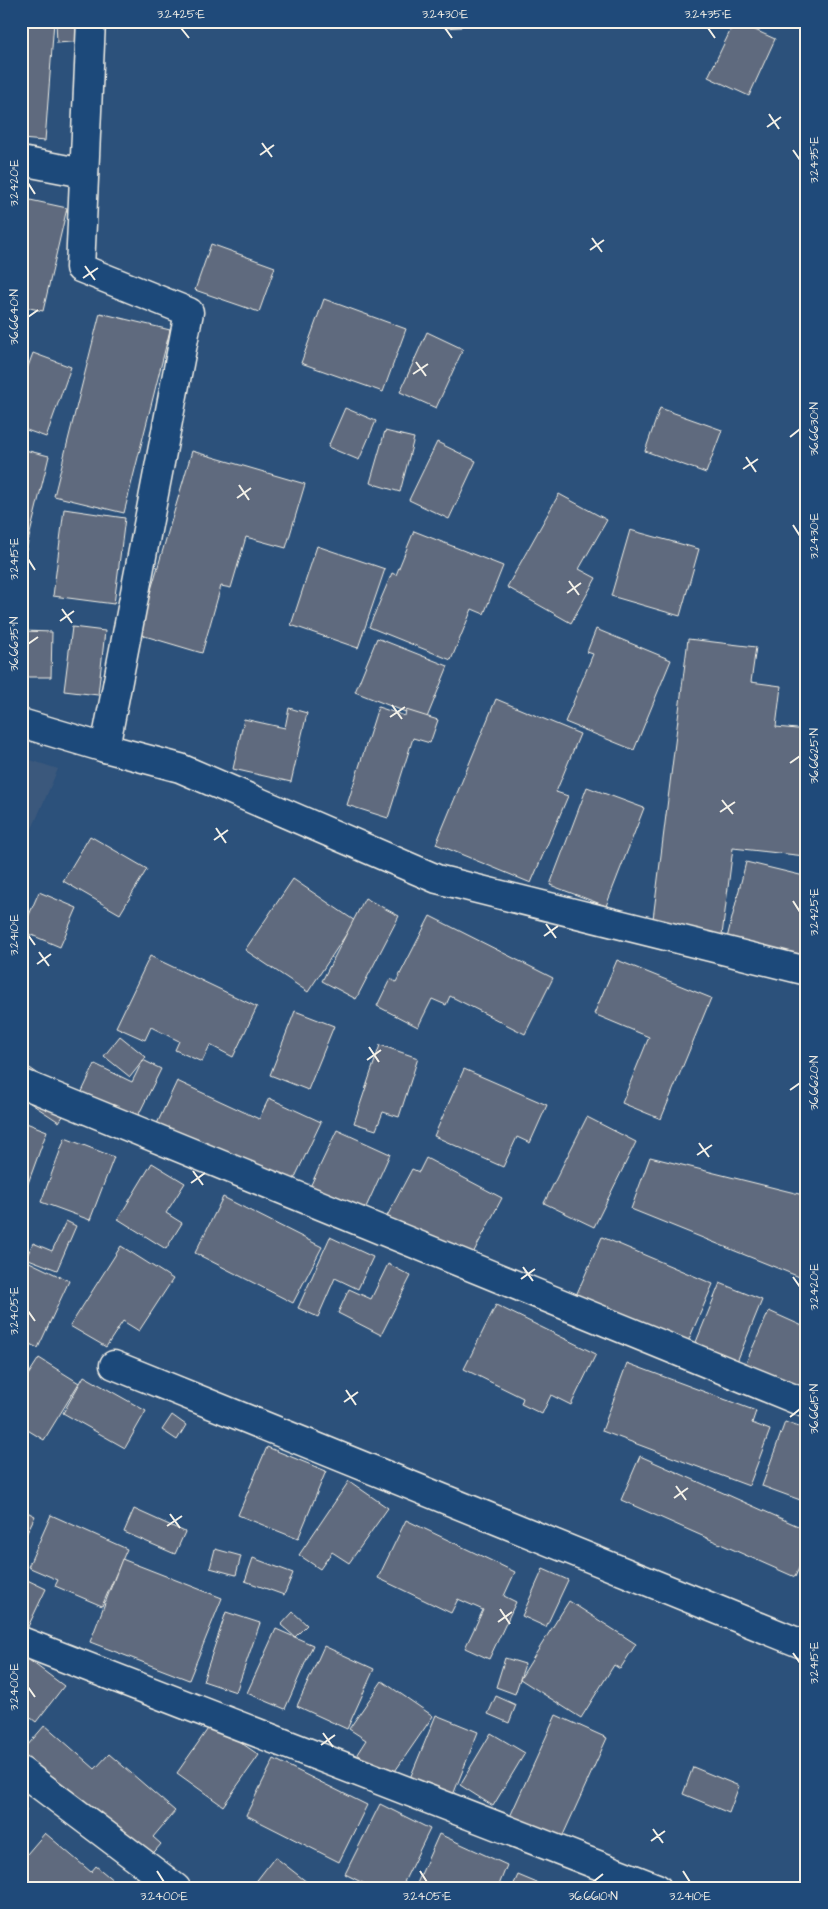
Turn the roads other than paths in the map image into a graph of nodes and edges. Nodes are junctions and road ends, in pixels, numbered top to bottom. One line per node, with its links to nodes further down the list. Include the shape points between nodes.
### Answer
1 (91, 21): 3 (street)
2 (21, 161): 3 (street)
3 (84, 173): 5 (street, via 80,268 189,312)
4 (21, 723): 5 (street)
5 (105, 748): 6 (street, via 180,768 437,879)
6 (807, 971)
7 (21, 1083): 9 (street)
8 (114, 1365): 11 (street)
9 (807, 1404)
10 (21, 1641): 14 (street)
11 (807, 1646)
12 (21, 1771): 13 (street)
13 (176, 1888)
14 (657, 1888)

